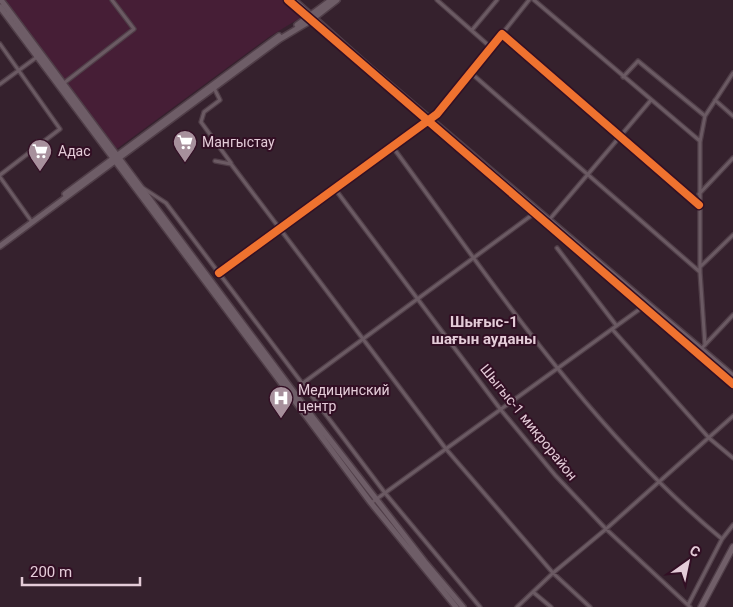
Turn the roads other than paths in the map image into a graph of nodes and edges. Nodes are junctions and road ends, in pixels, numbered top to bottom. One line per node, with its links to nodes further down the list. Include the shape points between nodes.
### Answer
1 (1, 0): 17 (main road)
2 (112, 0): 23 (street, via 134,29)
3 (288, 0): 12 (main road)
4 (294, 0): 12 (main road)
5 (331, 0): 12 (main road)
6 (337, 0): 12 (main road)
7 (437, 0): 13 (street)
8 (498, 0): 13 (street)
9 (529, 0): 14 (street)
10 (534, 0): 21 (street)
11 (0, 7): 17 (main road)
12 (310, 18): 24 (main road); 29 (main road); 33 (main road, via 267,44)
13 (472, 30): 16 (street)
14 (502, 34): 16 (street); 30 (street)
15 (0, 44): 18 (street)
16 (489, 49): 19 (street)
17 (40, 56): 18 (street); 23 (main road)
18 (19, 70): 22 (street); 37 (street, via 60,129)
19 (471, 73): 29 (street); 38 (street)
20 (733, 73): 26 (street)
21 (624, 77): 25 (street); 27 (street, via 638,61)
22 (0, 84)
23 (61, 85): 33 (main road)
24 (214, 88): 33 (main road); 36 (street, via 220,100 204,112 201,122)
25 (651, 100): 30 (street); 31 (street)
26 (715, 100): 27 (street); 28 (street)
27 (705, 116): 31 (street)
28 (733, 116)
29 (428, 120): 32 (street); 44 (main road)
30 (620, 136): 38 (street); 43 (street)
31 (700, 142): 42 (street)
32 (392, 146): 41 (street); 52 (street)
33 (116, 158): 39 (main road); 40 (main road); 45 (main road)
34 (733, 158): 42 (street)
35 (215, 160): 36 (street)
36 (231, 164): 47 (street)
37 (0, 176): 45 (street)
38 (588, 176): 46 (street); 54 (street)
39 (135, 188): 40 (street); 69 (main road)
40 (142, 188): 55 (street, via 166,203); 69 (main road)
41 (335, 189): 47 (street); 56 (street, Шыгыс-1 микрорайон)
42 (699, 194): 43 (street)
43 (699, 205): 53 (street)
44 (537, 212): 46 (main road); 52 (street)
45 (31, 221): 49 (main road); 50 (main road)
46 (548, 221): 57 (main road)
47 (281, 229): 55 (street); 61 (street)
48 (733, 235): 53 (street)
49 (0, 242)
50 (0, 246)
51 (557, 248): 59 (street)
52 (475, 258): 56 (street); 63 (street)
53 (700, 267): 54 (street)
54 (700, 272): 62 (street)
55 (219, 273): 65 (street)
56 (419, 298): 61 (street); 67 (street, Шыгыс-1 микрорайон)
57 (646, 305): 59 (street); 62 (main road)
58 (733, 316): 62 (street)
59 (616, 325): 60 (street)
60 (612, 328): 63 (street); 70 (street)
61 (364, 338): 65 (street); 71 (street)
62 (701, 349): 64 (main road); 66 (main road)
63 (556, 367): 67 (street); 73 (street)
64 (733, 376)
65 (303, 383): 74 (street)
66 (733, 384)
67 (501, 410): 71 (street); 77 (street, Шыгыс-1 микрорайон, via 555,475)
68 (733, 416): 70 (street)
69 (312, 420): 75 (main road)
70 (708, 438): 72 (street); 73 (street)
71 (446, 449): 74 (street); 80 (street)
72 (733, 458)
73 (658, 482): 77 (street); 78 (street)
74 (385, 493): 75 (street); 85 (street)
75 (373, 501): 83 (main road); 84 (main road)
76 (733, 525): 78 (street)
77 (606, 529): 80 (street); 82 (street, Шыгыс-1 микрорайон)
78 (722, 539): 82 (street)
79 (733, 547): 89 (main road)
80 (553, 573): 81 (street); 88 (street)
81 (533, 592): 86 (street); 87 (street)
82 (689, 606)
83 (456, 607)
84 (463, 607)
85 (480, 607)
86 (516, 607)
87 (551, 607)
88 (590, 607)
89 (701, 607)

